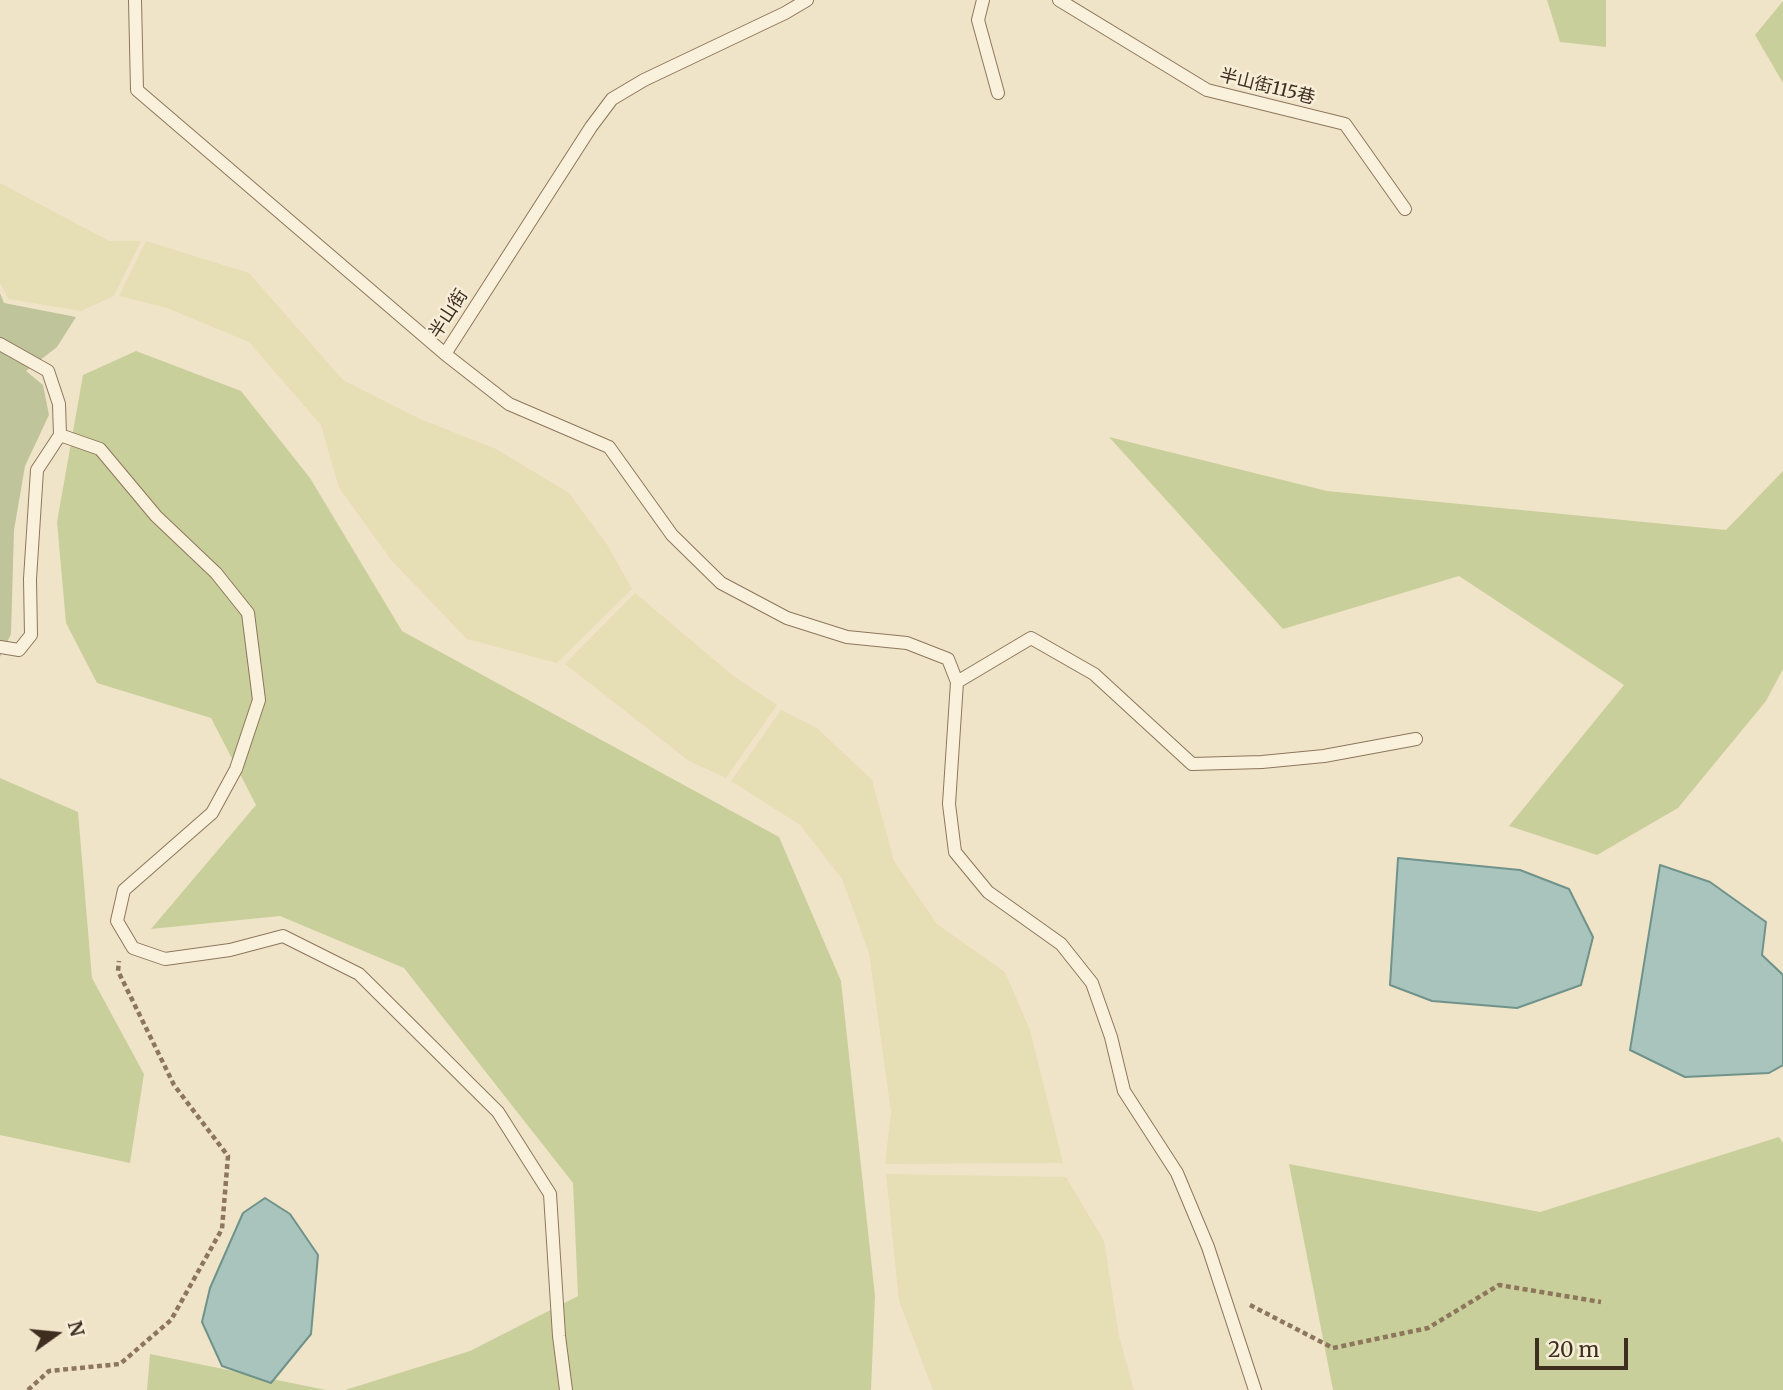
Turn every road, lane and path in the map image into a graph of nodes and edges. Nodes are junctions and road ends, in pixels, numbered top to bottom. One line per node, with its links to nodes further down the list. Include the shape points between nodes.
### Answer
1 (135, 0): 8 (lane, 半山街, via 137,90)
2 (807, 0): 8 (lane, 半山街, via 612,99)
3 (983, 0): 5 (lane, via 978,20)
4 (1059, 0): 6 (lane, 半山街115巷, via 1207,90 1346,124)
5 (998, 93)
6 (1405, 209)
7 (0, 344): 9 (lane, via 48,371 59,404)
8 (445, 354): 11 (lane, via 509,404 609,447 672,535 721,583 787,618 847,636 907,643 948,659)
9 (60, 435): 10 (lane, via 37,470 31,635 19,650); 13 (lane, via 100,449 156,516 216,573 248,613 250,625 259,700 236,769 212,813 124,890 117,921)
10 (0, 647)
11 (957, 682): 12 (lane, via 1031,638 1094,674 1192,764 1324,756); 14 (lane, via 949,804 955,852 988,892 1061,944 1092,983 1124,1091 1177,1172)
12 (1416, 738)
13 (121, 929): 16 (path, via 118,971 174,1085 228,1156 222,1230 171,1320 120,1364 49,1371); 17 (lane, via 133,948 166,959 230,950 283,936 359,974 498,1112 550,1194)
14 (1222, 1291): 15 (path, via 1333,1348 1428,1328 1499,1285); 18 (lane)
15 (1601, 1302)
16 (28, 1390)
17 (566, 1390)
18 (1255, 1390)

